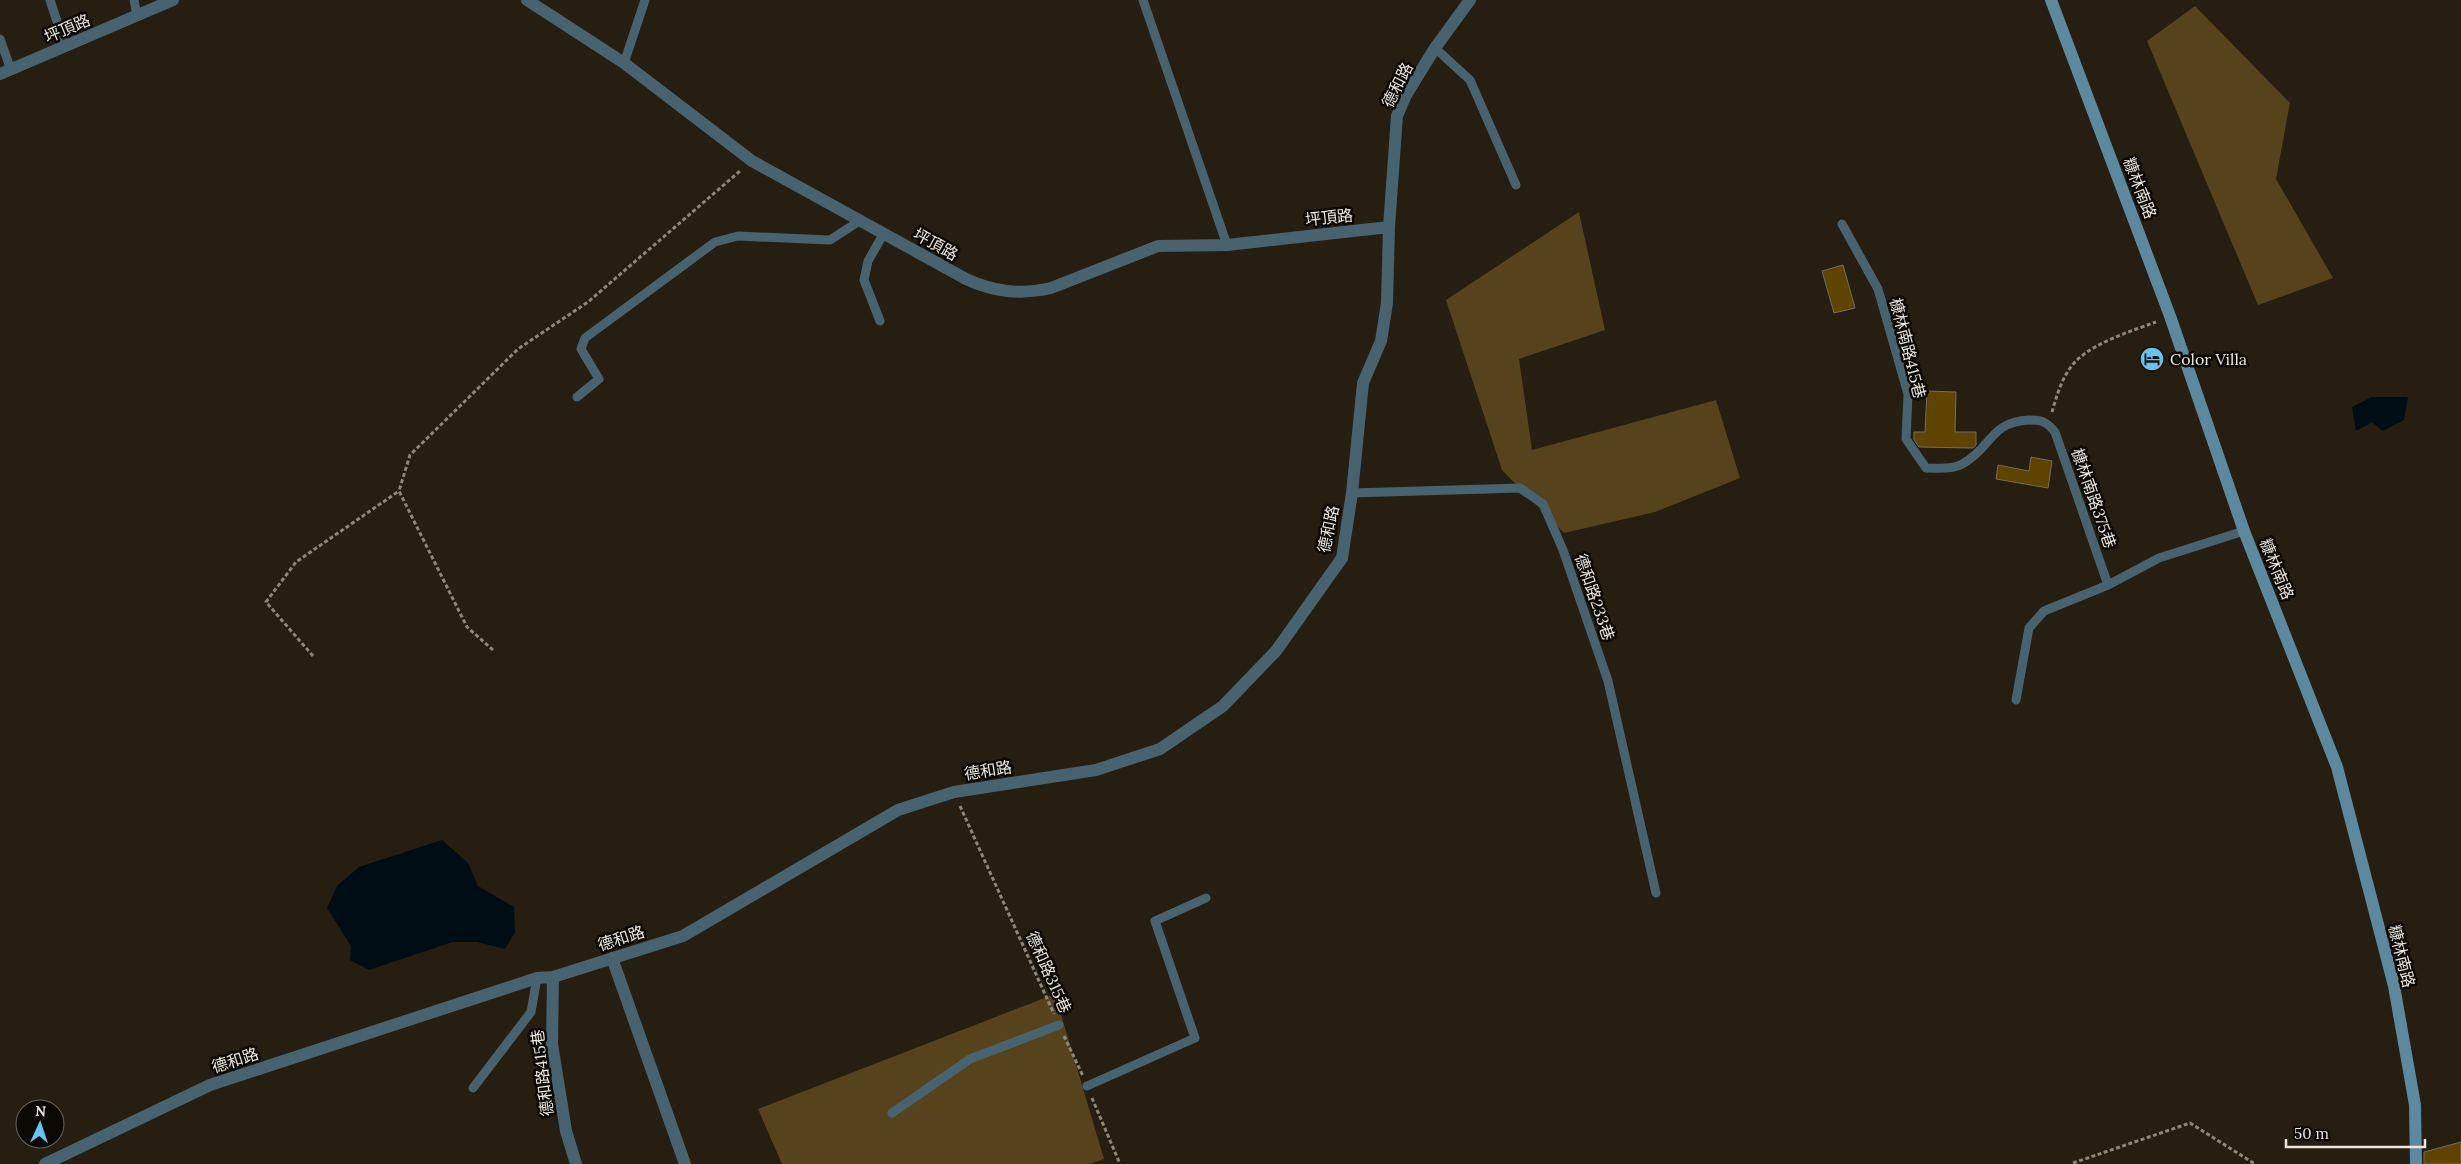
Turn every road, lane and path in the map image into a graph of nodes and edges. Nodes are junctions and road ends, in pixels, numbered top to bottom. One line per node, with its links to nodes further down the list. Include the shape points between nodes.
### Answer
1 (50, 0): 11 (lane)
2 (134, 0): 9 (lane)
3 (174, 0): 9 (street, 坪頂路)
4 (527, 0): 13 (street, 坪頂路)
5 (645, 0): 13 (lane)
6 (1143, 0): 21 (lane)
7 (1470, 0): 12 (street, 德和路)
8 (2051, 0): 22 (street, 糠林南路)
9 (137, 16): 11 (street, 坪頂路)
10 (0, 39): 14 (lane)
11 (65, 46): 14 (street, 坪頂路)
12 (1435, 48): 16 (lane, via 1470,80); 19 (street, 德和路, via 1397,116)
13 (624, 63): 15 (street, 坪頂路)
14 (5, 72)
15 (752, 160): 17 (street, 坪頂路); 26 (path, via 588,302 518,349 410,455)
16 (1516, 185)
17 (861, 220): 20 (street, 坪頂路); 24 (lane, via 830,240 738,236 715,242 585,338 581,349 599,379)
18 (1842, 224): 25 (lane, 槺林南路415巷, via 1878,290 1908,394 1906,439 1926,468 1947,469 1963,464 2001,426 2017,421 2040,420)
19 (1389, 226): 21 (street, 坪頂路); 27 (street, 德和路, via 1387,303 1381,341 1363,383)
20 (884, 233): 21 (street, 坪頂路, via 966,279 998,291 1016,293 1051,288 1158,246); 23 (lane, via 868,261 864,280)
21 (1227, 244)
22 (2170, 316): 25 (path, via 2110,340 2076,360 2058,390); 28 (street, 糠林南路)
23 (880, 321)
24 (577, 397)
25 (2048, 424): 29 (lane, 槺林南路375巷, via 2055,432)
26 (399, 491): 30 (path, via 466,627); 31 (path, via 296,562 266,602)
27 (1352, 493): 33 (street, 德和路, via 1342,558 1276,651 1223,706 1160,749 1096,770); 34 (lane, 德和路233巷, via 1520,488 1543,504 1563,550 1608,681)
28 (2244, 531): 29 (lane, via 2159,558); 49 (street, 糠林南路, via 2337,767 2394,986 2415,1105)
29 (2108, 585): 32 (lane, via 2044,610 2029,628)
30 (494, 650)
31 (313, 656)
32 (2016, 700)
33 (954, 792): 36 (street, 德和路, via 898,810 683,936); 39 (path, 德和路315巷)
34 (1656, 893)
35 (1206, 898): 40 (lane, via 1156,921 1195,1038)
36 (612, 958): 37 (street, 德和路); 46 (street)
37 (553, 977): 38 (street, 德和路); 45 (street, 德和路415巷, via 552,1044 566,1131)
38 (537, 978): 41 (lane, via 531,1012); 44 (street, 德和路, via 210,1086)
39 (1059, 1025): 40 (path, 德和路315巷); 42 (lane, via 970,1059)
40 (1087, 1086): 47 (path, 德和路315巷)
41 (473, 1088)
42 (892, 1113)
43 (2073, 1163): 48 (path, via 2190,1123)
44 (45, 1164)
45 (576, 1164)
46 (685, 1164)
47 (1120, 1164)
48 (2254, 1164)
49 (2416, 1164)

